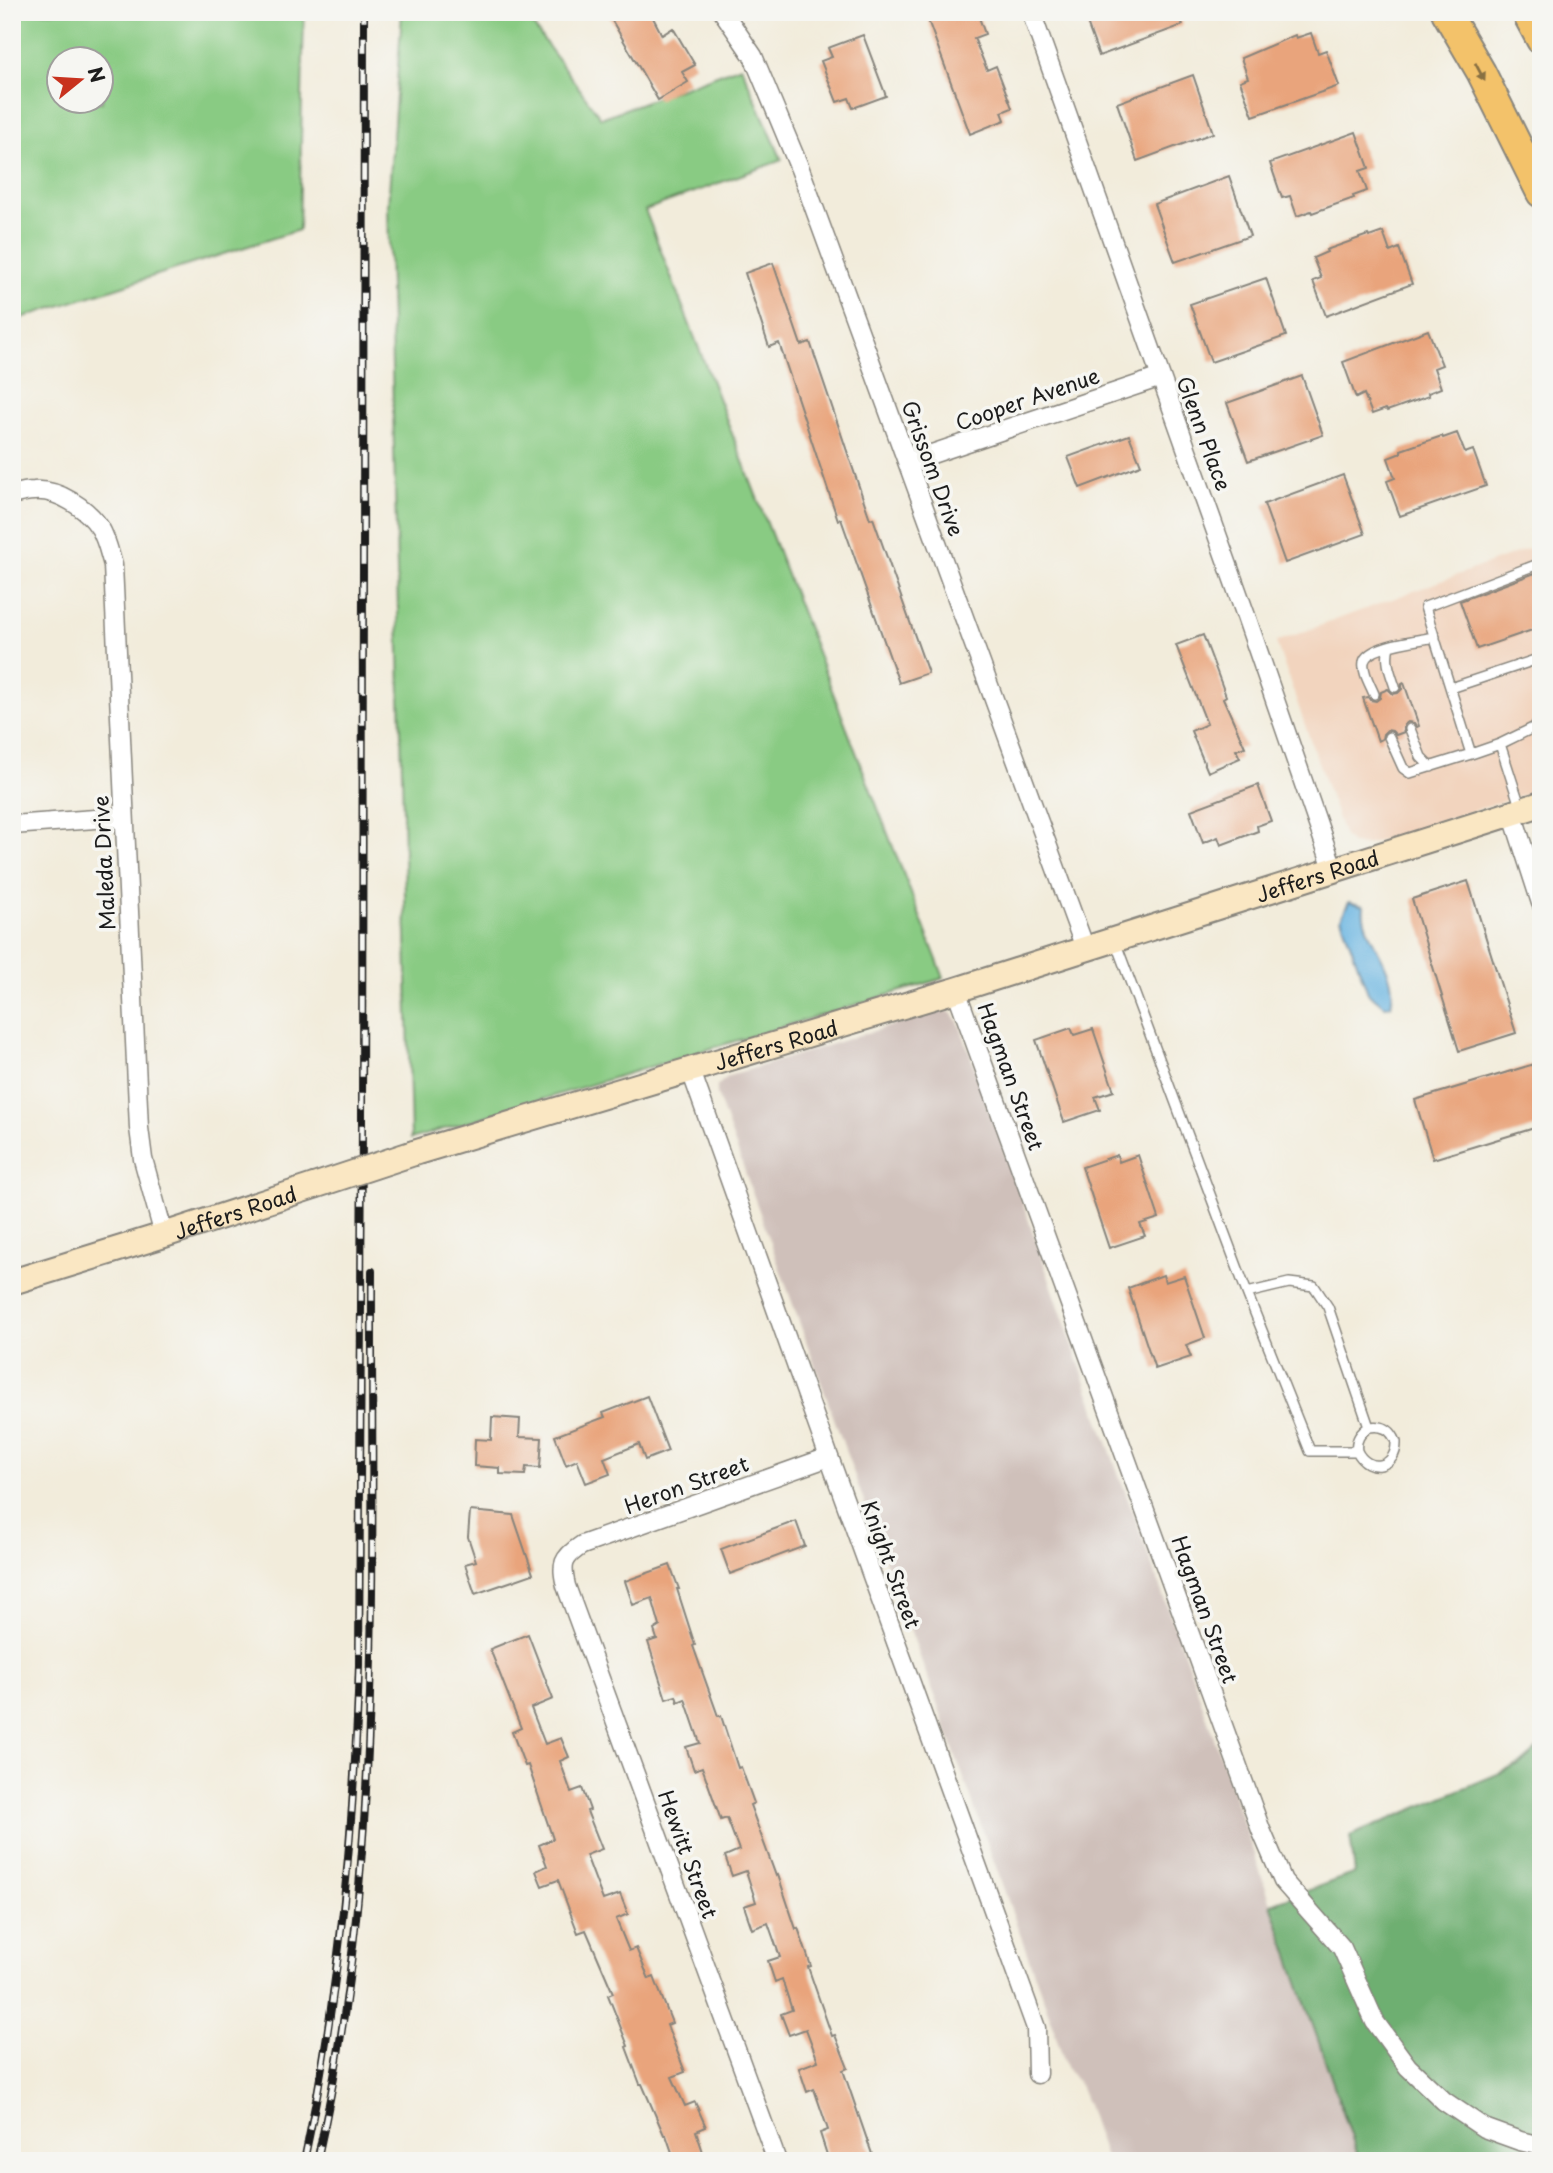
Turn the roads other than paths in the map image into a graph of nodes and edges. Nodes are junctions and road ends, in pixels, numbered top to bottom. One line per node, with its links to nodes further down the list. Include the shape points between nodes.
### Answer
1 (723, 12): 8 (street, Grissom Drive, via 753,56 800,169)
2 (1031, 12): 7 (street, Glenn Place)
3 (1446, 12): 6 (main road, one-way to 6)
4 (1526, 12): 5 (main road)
5 (1541, 40)
6 (1541, 193)
7 (1161, 377): 8 (street, Cooper Avenue); 26 (street, Glenn Place)
8 (908, 462): 29 (street, Grissom Drive)
9 (12, 495): 24 (street, Maleda Drive, via 36,490 56,494 99,526 107,542 113,565)
10 (1541, 563): 11 (lane, via 1425,607)
11 (1435, 637): 12 (lane); 15 (lane)
12 (1390, 646): 14 (lane, via 1388,666); 16 (lane, via 1368,654 1364,662)
13 (1541, 657): 15 (lane)
14 (1395, 687)
15 (1451, 688): 21 (lane)
16 (1374, 694)
17 (1541, 724): 20 (lane)
18 (1410, 729): 22 (lane, via 1420,757)
19 (1389, 737): 22 (lane, via 1403,768 1410,773)
20 (1500, 744): 21 (lane); 23 (lane)
21 (1471, 754): 22 (lane)
22 (1432, 767)
23 (1525, 809): 26 (main road, Jeffers Road); 27 (street)
24 (123, 817): 25 (street); 32 (street, Maleda Drive, via 139,1128)
25 (12, 825)
26 (1334, 871): 28 (main road, Jeffers Road)
27 (1541, 903)
28 (1114, 939): 29 (main road, Jeffers Road); 34 (lane)
29 (1085, 948): 30 (main road, Jeffers Road)
30 (956, 990): 31 (main road, Jeffers Road); 40 (street, Hagman Street, via 1283,1881 1342,1948 1375,2022 1408,2067 1444,2101 1483,2128)
31 (691, 1071): 32 (main road, Jeffers Road, bridge, via 414,1153); 37 (street, Knight Street)
32 (164, 1235): 33 (main road, Jeffers Road)
33 (12, 1282)
34 (1247, 1293): 35 (lane, via 1289,1283 1314,1286 1328,1307); 36 (lane, via 1310,1451)
35 (1369, 1427): 36 (lane, via 1357,1441); 36 (lane, via 1389,1430 1396,1442 1394,1455 1384,1464 1372,1465)
36 (1357, 1451)
37 (829, 1457): 38 (street, Heron Street, via 582,1545); 39 (street, Knight Street, via 1036,2028)
38 (564, 1562): 41 (street, Hewitt Street, via 566,1586)
39 (1037, 2074)
40 (1541, 2146)
41 (777, 2161)

